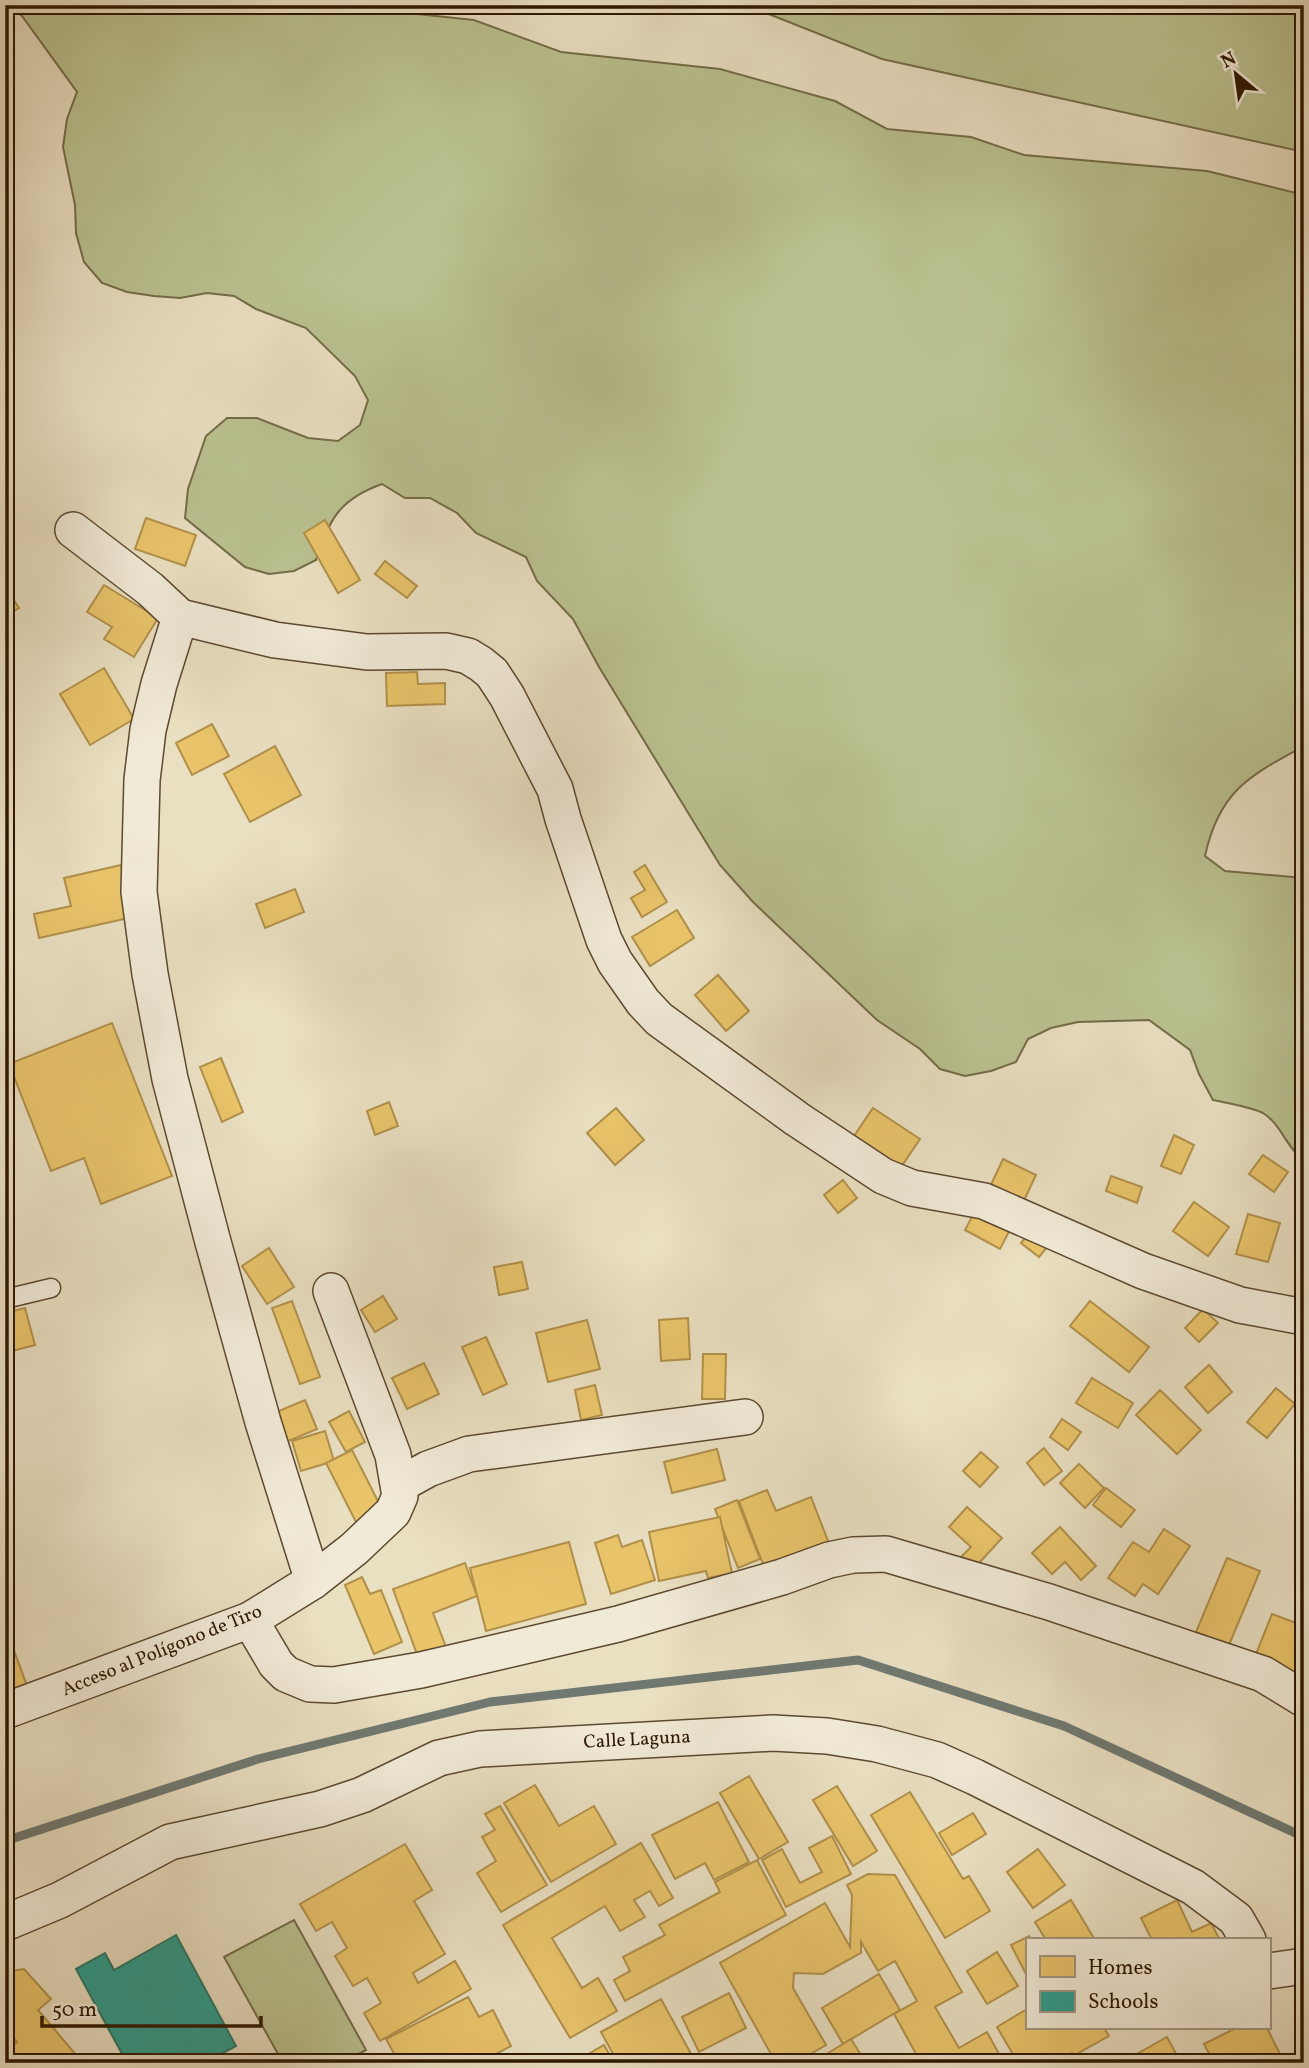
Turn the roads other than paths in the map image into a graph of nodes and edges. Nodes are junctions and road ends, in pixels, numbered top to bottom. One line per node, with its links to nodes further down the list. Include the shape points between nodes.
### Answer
1 (73, 530): 2 (street)
2 (180, 617): 6 (street, via 275,640 368,652 446,651 481,664 507,696 555,789 615,962 659,1019 883,1177 912,1188 984,1201 1143,1271 1240,1305); 9 (street, via 154,707 142,780 139,892 150,974 170,1079 203,1205)
3 (51, 1288): 5 (lane)
4 (331, 1291): 8 (street, via 393,1455)
5 (5, 1299)
6 (1304, 1317)
7 (745, 1417): 8 (street, via 469,1454)
8 (399, 1485): 9 (street, Acceso al Polígono de Tiro, via 400,1496 387,1519)
9 (313, 1581): 10 (street, Acceso al Polígono de Tiro)
10 (250, 1620): 11 (street, via 286,1674 310,1684 334,1685 421,1670 618,1624 829,1560 886,1554 1049,1602 1264,1674); 12 (street, Acceso al Polígono de Tiro)
11 (1304, 1699)
12 (5, 1711)
13 (5, 1923): 14 (street, Calle Laguna, via 170,1842 320,1809 362,1795 439,1758 480,1749 773,1733 877,1744 937,1760 1193,1887 1236,1919)
14 (1247, 1938)
15 (1304, 1966): 16 (street)
16 (1270, 1971)

